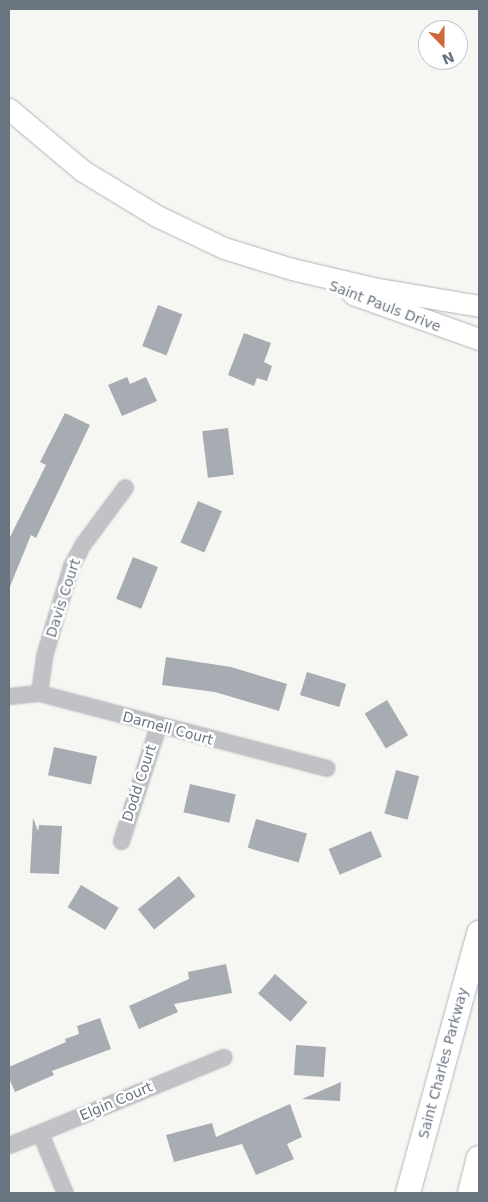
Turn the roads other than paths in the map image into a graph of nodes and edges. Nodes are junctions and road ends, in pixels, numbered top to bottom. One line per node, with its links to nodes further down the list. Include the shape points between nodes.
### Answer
1 (9, 109): 2 (street, Saint Pauls Drive, via 83,171 158,216 224,248)
2 (292, 269): 3 (street, Saint Pauls Drive, via 373,288); 4 (street, Saint Pauls Drive)
3 (479, 306)
4 (479, 340)
5 (125, 487): 6 (street, Davis Court, via 82,544 72,566 44,656)
6 (39, 693): 7 (street, Darnell Court); 8 (street, Darnell Court)
7 (9, 696)
8 (158, 726): 9 (street, Darnell Court); 10 (street, Dodd Court)
9 (326, 768)
10 (120, 840)
11 (479, 933): 17 (main road, Saint Charles Parkway)
12 (224, 1057): 13 (street, Elgin Court)
13 (40, 1133): 14 (street, Elgin Court); 16 (street)
14 (9, 1145)
15 (479, 1158): 18 (main road)
16 (65, 1193)
17 (408, 1193)
18 (470, 1193)

